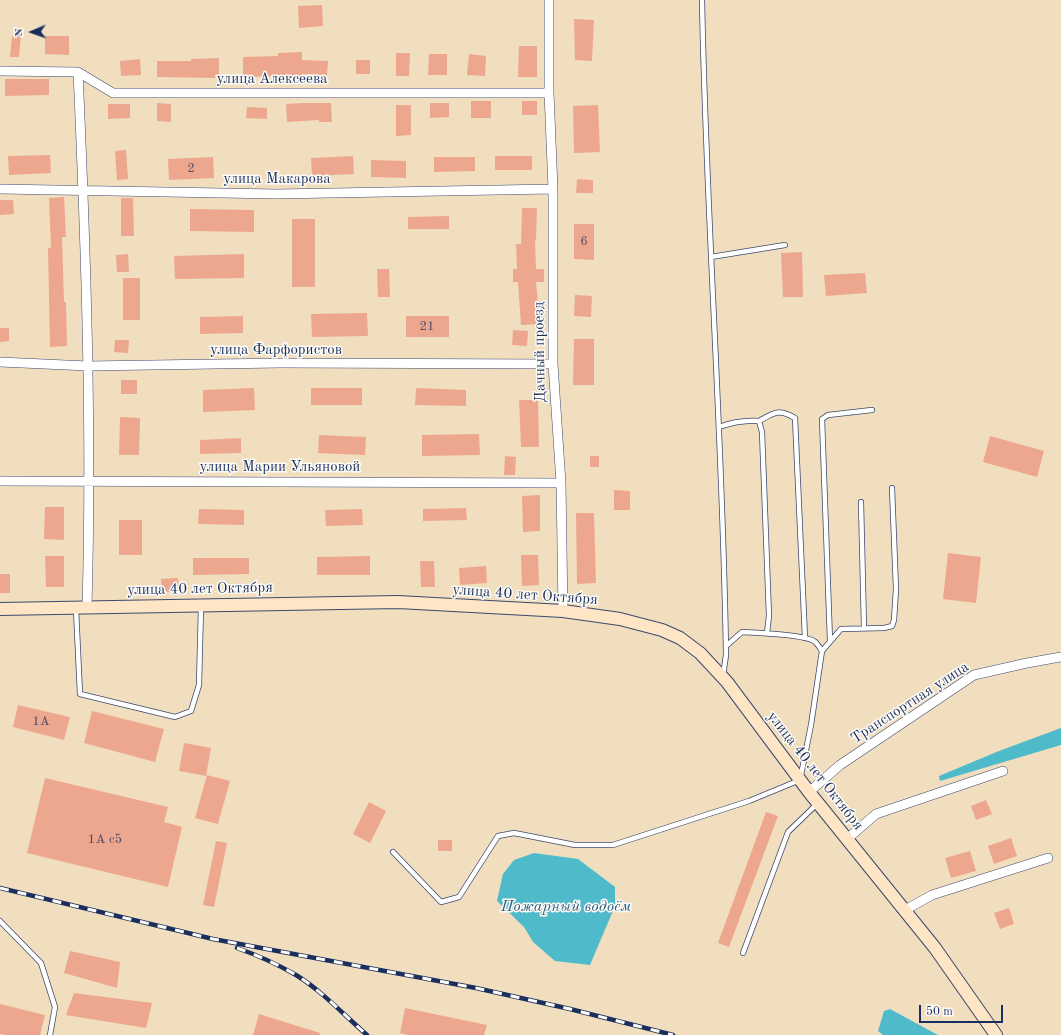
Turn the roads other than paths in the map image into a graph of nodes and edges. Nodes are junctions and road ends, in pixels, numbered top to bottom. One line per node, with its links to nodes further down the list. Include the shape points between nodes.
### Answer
1 (548, 0): 5 (street, Дачный проезд)
2 (702, 0): 10 (lane)
3 (0, 71): 4 (street)
4 (78, 72): 5 (street, улица Алексеева, via 113,93); 8 (street)
5 (549, 93): 7 (street, Дачный проезд)
6 (0, 189): 8 (street, улица Макарова)
7 (554, 189): 8 (street, улица Макарова, via 277,194); 12 (street, Дачный проезд)
8 (84, 191): 13 (street)
9 (785, 245): 10 (lane)
10 (711, 257): 16 (lane)
11 (0, 362): 13 (street, улица Фарфористов)
12 (553, 364): 13 (street, улица Фарфористов, via 280,363); 19 (street, Дачный проезд)
13 (88, 366): 18 (street)
14 (872, 410): 29 (lane, via 838,413 822,419)
15 (759, 421): 16 (lane, via 736,421); 27 (lane, via 762,432 769,616); 28 (lane, via 776,412 786,412 795,418)
16 (719, 427): 30 (lane)
17 (0, 481): 18 (street, улица Марии Ульяновой)
18 (89, 481): 19 (street, улица Марии Ульяновой); 23 (street)
19 (561, 483): 25 (street, Дачный проезд)
20 (892, 488): 26 (lane, via 896,590 894,620 892,626)
21 (861, 502): 26 (lane)
22 (201, 605): 23 (street, улица 40 лет Октября); 23 (lane, via 199,685 191,711 175,716 80,694); 25 (street, улица 40 лет Октября, via 398,602)
23 (81, 608): 24 (street, улица 40 лет Октября)
24 (0, 609)
25 (563, 611): 33 (street, улица 40 лет Октября, via 620,619 662,630 690,645)
26 (864, 628): 29 (lane, via 841,629)
27 (767, 633): 28 (lane); 30 (lane, via 742,632)
28 (805, 638): 31 (lane, via 815,642)
29 (830, 641): 31 (lane)
30 (726, 646): 33 (lane)
31 (822, 651): 35 (lane, via 812,725)
32 (1061, 657): 36 (street, Транспортная улица, via 974,676 840,765)
33 (723, 677): 35 (street, улица 40 лет Октября)
34 (1003, 771): 38 (street, via 876,814)
35 (800, 780): 36 (street, улица 40 лет Октября); 39 (lane, via 749,801 613,845 574,845 514,833 498,836 459,897 441,902)
36 (809, 792): 37 (street, улица 40 лет Октября)
37 (818, 803): 38 (street, улица 40 лет Октября); 43 (lane, via 788,832)
38 (847, 839): 41 (street, улица 40 лет Октября)
39 (393, 852)
40 (1048, 858): 41 (street, via 932,895)
41 (905, 910): 45 (street, улица 40 лет Октября)
42 (0, 921): 44 (lane, via 41,963 55,1007)
43 (743, 953)
44 (50, 1035)
45 (996, 1035)

